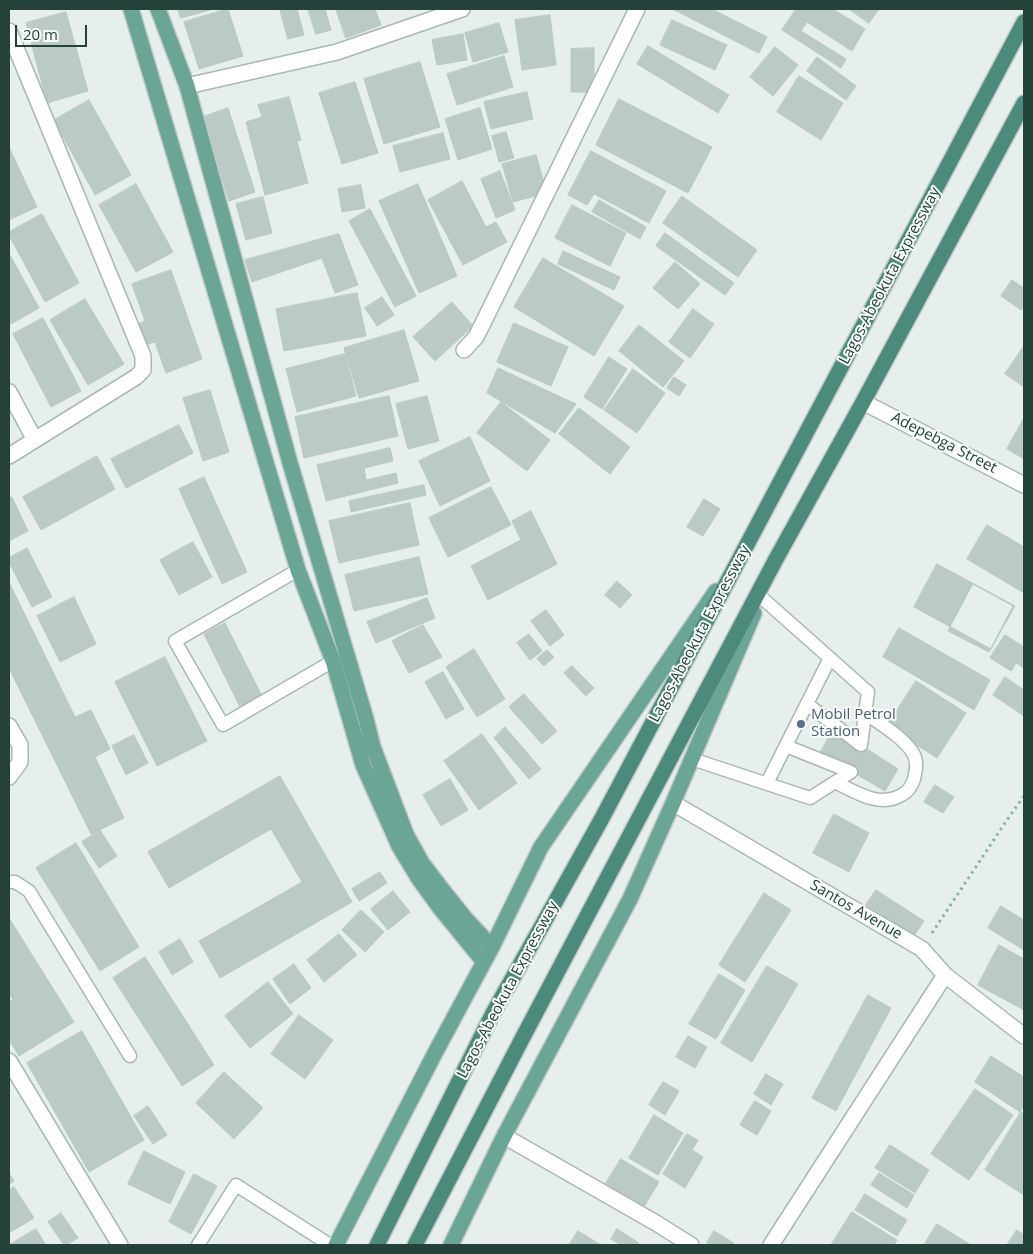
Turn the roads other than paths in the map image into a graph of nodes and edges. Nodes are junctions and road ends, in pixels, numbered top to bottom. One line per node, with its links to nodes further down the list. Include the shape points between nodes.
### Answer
1 (131, 9): 17 (main road)
2 (158, 9): 7 (main road)
3 (462, 9): 7 (street, via 337,52)
4 (637, 9): 9 (street, via 476,337)
5 (1024, 22): 15 (highway, Lagos-Abeokuta Expressway)
6 (9, 31): 12 (street, via 143,356 143,370 136,377)
7 (187, 86): 31 (main road, via 290,463 373,747 406,834 422,863)
8 (1024, 103): 11 (highway)
9 (464, 350)
10 (9, 392): 12 (street)
11 (863, 402): 14 (street, Adepebga Street); 16 (highway)
12 (35, 440): 13 (street)
13 (9, 456)
14 (1024, 484)
15 (747, 546): 31 (main road, via 541,847); 42 (highway, Lagos-Abeokuta Expressway, via 601,820 492,1015)
16 (776, 559): 18 (main road); 43 (highway)
17 (298, 570): 20 (main road); 20 (lane, via 175,641 223,725)
18 (761, 597): 19 (lane); 25 (main road)
19 (830, 658): 21 (lane); 22 (lane, via 868,692)
20 (333, 661): 32 (main road, via 363,765 398,846 440,908)
21 (808, 704): 22 (lane, via 861,746); 24 (lane)
22 (866, 713): 27 (lane, via 913,753 917,765 913,783 896,799 880,800)
23 (9, 726): 26 (street, via 20,745 20,762)
24 (786, 746): 27 (lane, via 851,772); 28 (lane)
25 (692, 759): 28 (lane); 29 (main road)
26 (9, 777)
27 (835, 782): 28 (lane, via 810,798)
28 (767, 783)
29 (673, 803): 33 (street, Santos Avenue, via 922,949); 37 (main road, via 630,898)
30 (9, 882): 35 (lane, via 29,891)
31 (492, 947): 32 (main road)
32 (484, 962): 41 (main road)
33 (945, 975): 34 (street, Santos Avenue); 46 (street)
34 (1024, 1036)
35 (130, 1056)
36 (9, 1061): 38 (street)
37 (504, 1136): 44 (main road); 45 (street)
38 (120, 1245)
39 (198, 1245): 40 (lane, via 236,1185)
40 (330, 1245)
41 (336, 1245)
42 (377, 1245)
43 (415, 1245)
44 (451, 1245)
45 (691, 1245)
46 (771, 1245)

